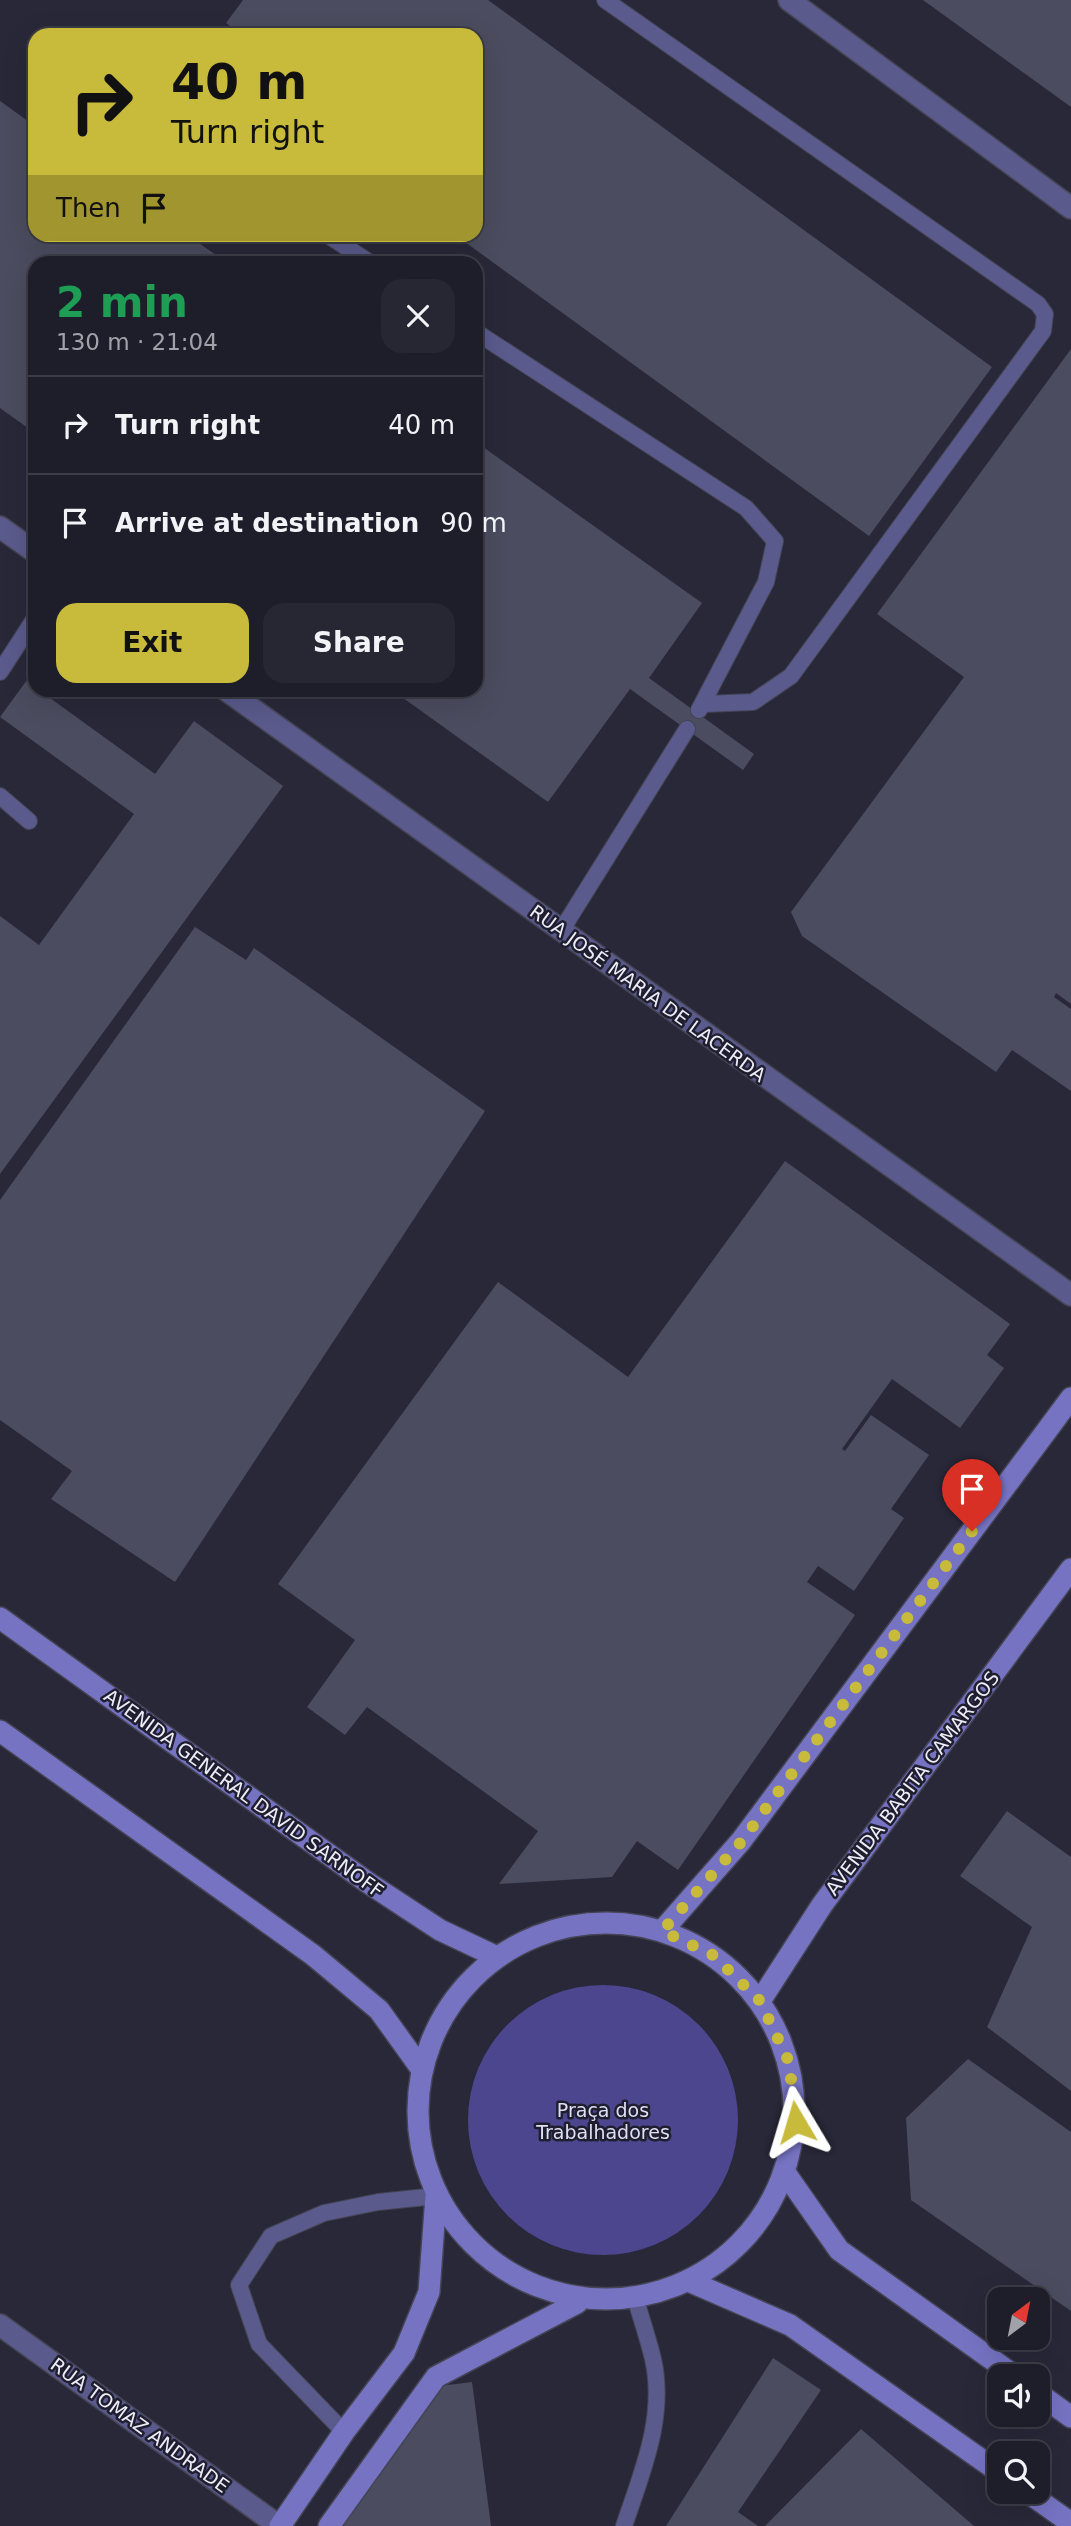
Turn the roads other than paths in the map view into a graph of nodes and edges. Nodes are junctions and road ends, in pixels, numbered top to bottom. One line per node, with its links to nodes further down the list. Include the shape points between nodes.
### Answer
1 (605, 0): 6 (lane, via 1038,304 1045,314 1043,331 791,676 753,702 701,708 766,582 775,541 746,508)
2 (789, 0): 3 (street)
3 (1071, 208)
4 (338, 242): 5 (lane)
5 (360, 256)
6 (483, 337)
7 (0, 527): 8 (street)
8 (28, 547)
9 (28, 629): 10 (lane)
10 (0, 672)
11 (236, 697): 15 (street, RUA JOSÉ MARIA DE LACERDA)
12 (687, 729): 15 (lane)
13 (0, 796): 14 (lane)
14 (29, 821)
15 (561, 931): 16 (street, RUA JOSÉ MARIA DE LACERDA)
16 (1071, 1295)
17 (1071, 1398): 21 (street, via 741,1842)
18 (1071, 1569): 23 (street, AVENIDA BABITA CAMARGOS, via 822,1905)
19 (0, 1618): 22 (street, AVENIDA GENERAL DAVID SARNOFF, via 367,1882 440,1930)
20 (0, 1731): 24 (street, via 313,1955 379,2010)
21 (662, 1931): 22 (street, via 616,1922 555,1928); 23 (street, via 713,1955)
22 (495, 1956): 24 (street, via 452,1999)
23 (760, 2001): 25 (street, via 789,2062 796,2122)
24 (420, 2067): 26 (street, via 415,2112)
25 (786, 2174): 27 (street, via 749,2238); 31 (street, via 839,2250)
26 (436, 2196): 29 (street, via 476,2250); 34 (street, via 429,2292 404,2353); 34 (lane, via 324,2213 271,2236 239,2285 260,2344)
27 (691, 2282): 28 (street); 35 (street, via 790,2325)
28 (635, 2297): 29 (street); 40 (lane, via 654,2361 656,2406 652,2444)
29 (577, 2304): 39 (street, via 436,2377)
30 (0, 2325): 38 (street, RUA TOMAZ ANDRADE)
31 (998, 2364)
32 (1050, 2402): 33 (street)
33 (1071, 2417)
34 (344, 2432): 38 (street)
35 (987, 2464)
36 (1044, 2504): 37 (street)
37 (1071, 2523)
38 (280, 2526)
39 (329, 2526)
40 (624, 2526)

